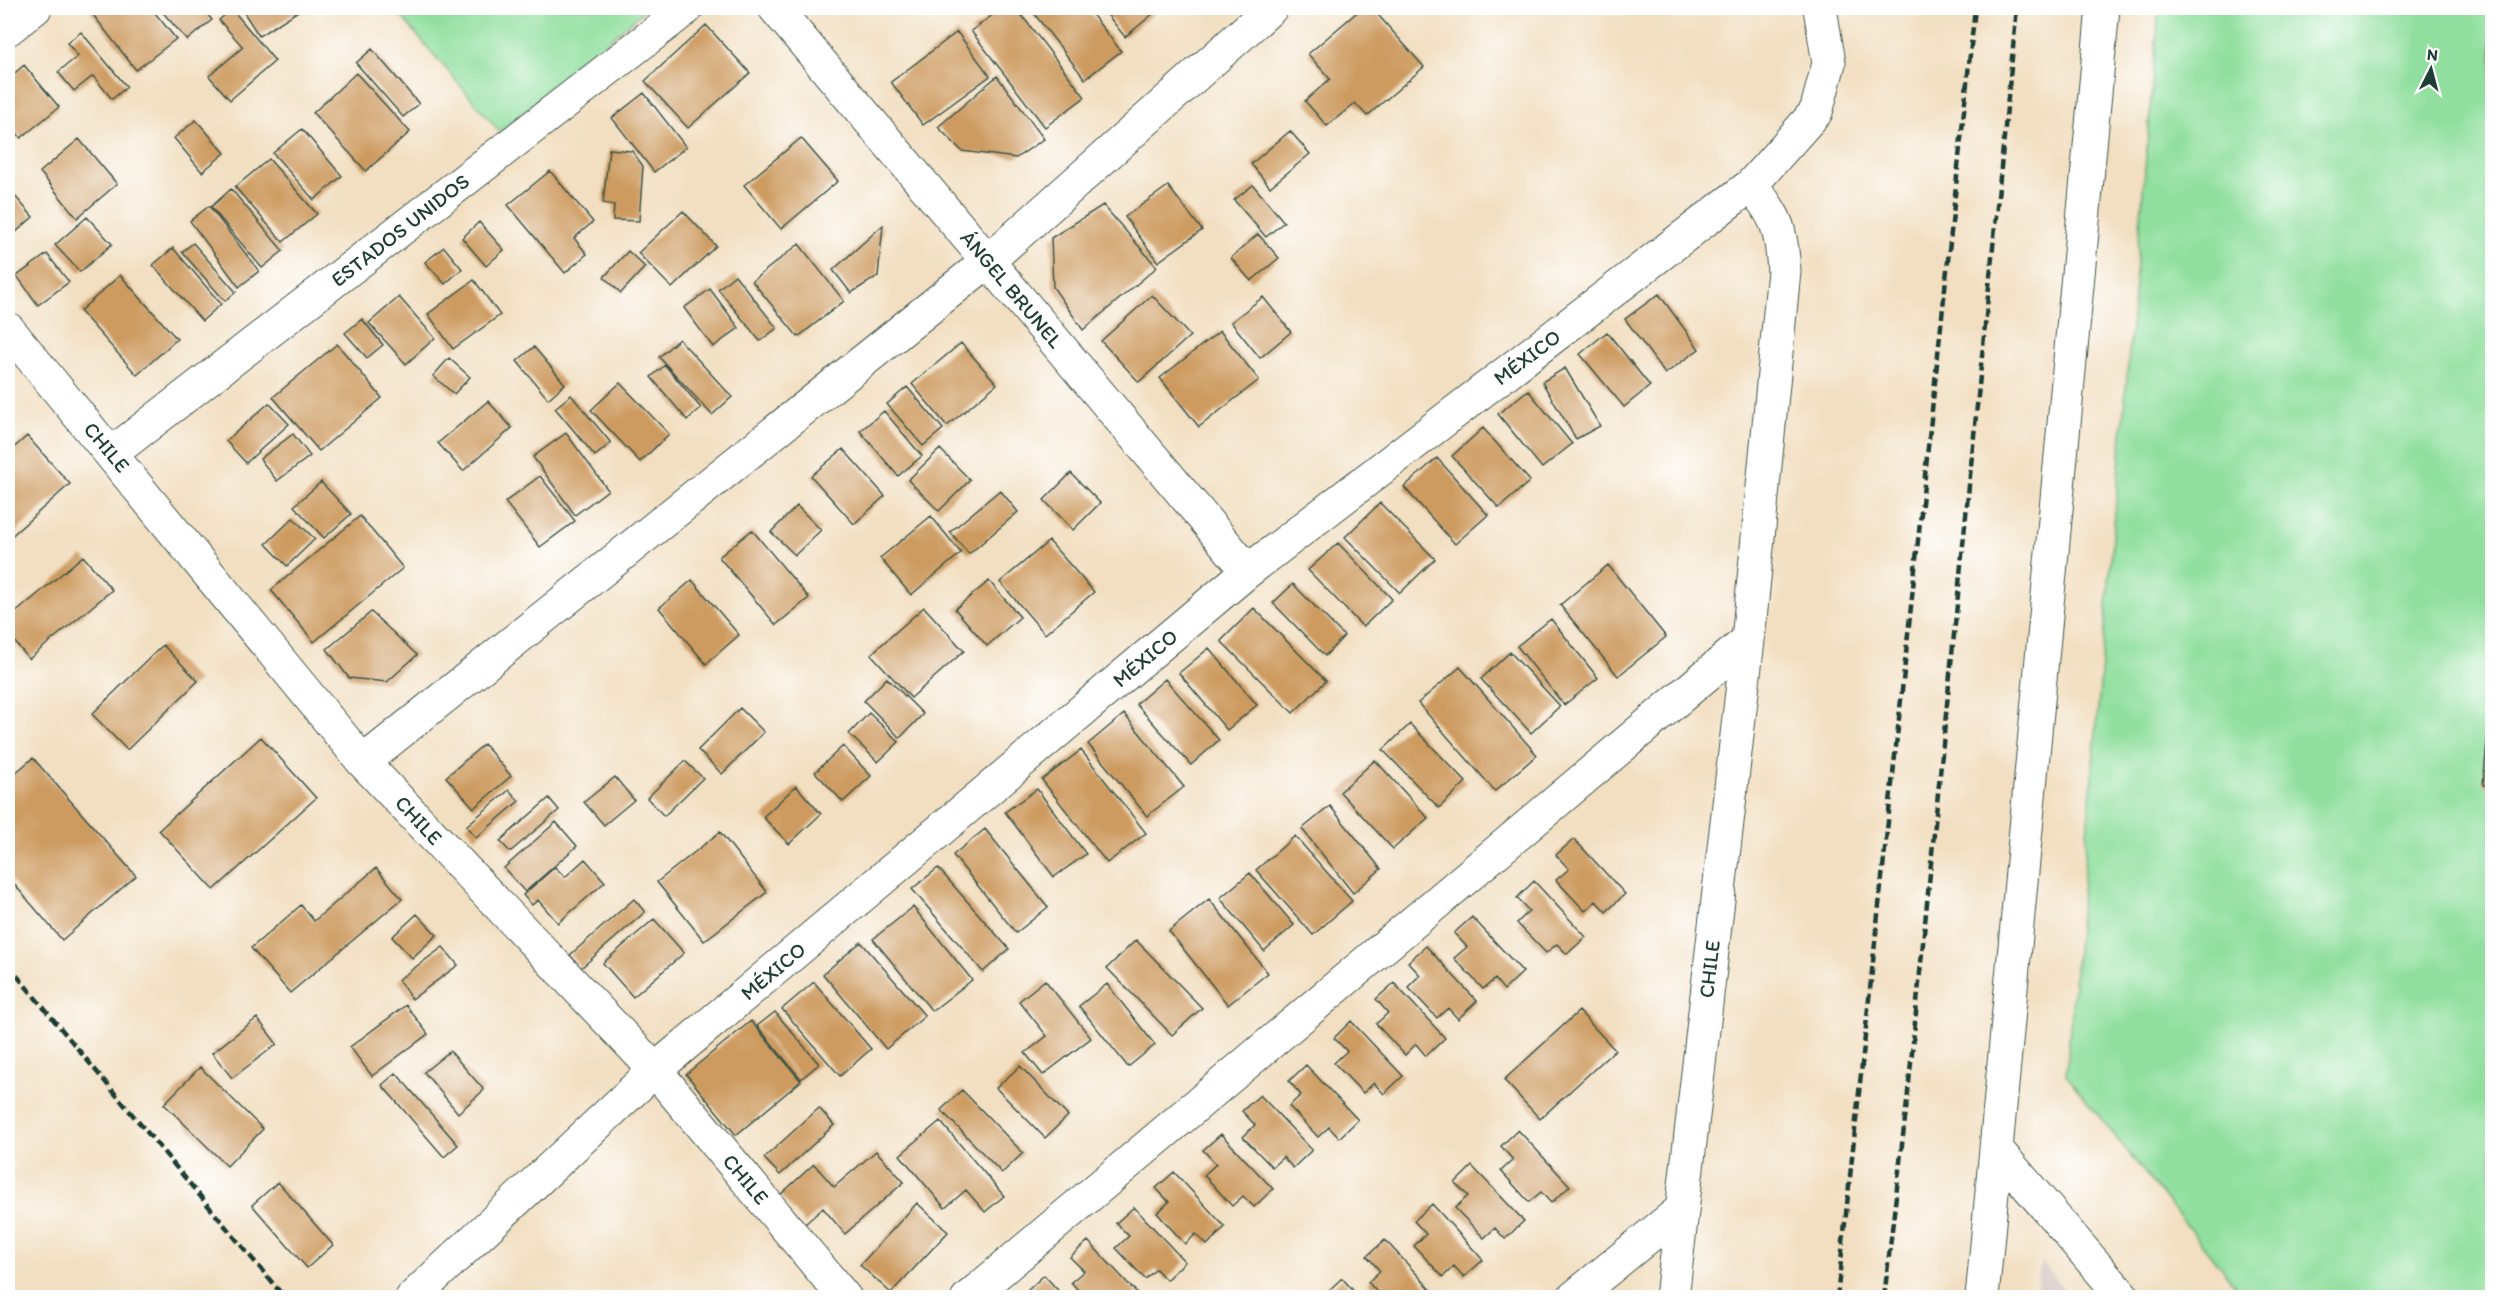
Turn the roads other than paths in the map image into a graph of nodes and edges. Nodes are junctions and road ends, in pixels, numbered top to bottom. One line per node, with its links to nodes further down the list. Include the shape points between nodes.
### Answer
1 (35, 8): 7 (street)
2 (687, 8): 11 (street, ESTADOS UNIDOS)
3 (776, 8): 9 (street, ÁNGEL BRUNEL)
4 (1271, 8): 9 (street)
5 (1820, 8): 8 (street, MÉXICO, via 1829,63 1816,112)
6 (2103, 8): 16 (street)
7 (8, 29)
8 (1751, 185): 12 (street, MÉXICO); 13 (street, CHILE, via 1772,211 1782,237 1784,271)
9 (988, 261): 12 (street, ÁNGEL BRUNEL); 14 (street)
10 (8, 329): 11 (street, CHILE)
11 (112, 453): 14 (street, CHILE)
12 (1248, 571): 15 (street, MÉXICO)
13 (1748, 640): 17 (street, CHILE); 20 (street)
14 (363, 762): 15 (street, CHILE)
15 (655, 1070): 18 (street, MÉXICO); 19 (street, CHILE)
16 (1997, 1150): 23 (street); 24 (street)
17 (1681, 1210): 21 (street); 22 (street, CHILE)
18 (411, 1298)
19 (845, 1298)
20 (968, 1298)
21 (1573, 1298)
22 (1672, 1298)
23 (1982, 1298)
24 (2124, 1298)

